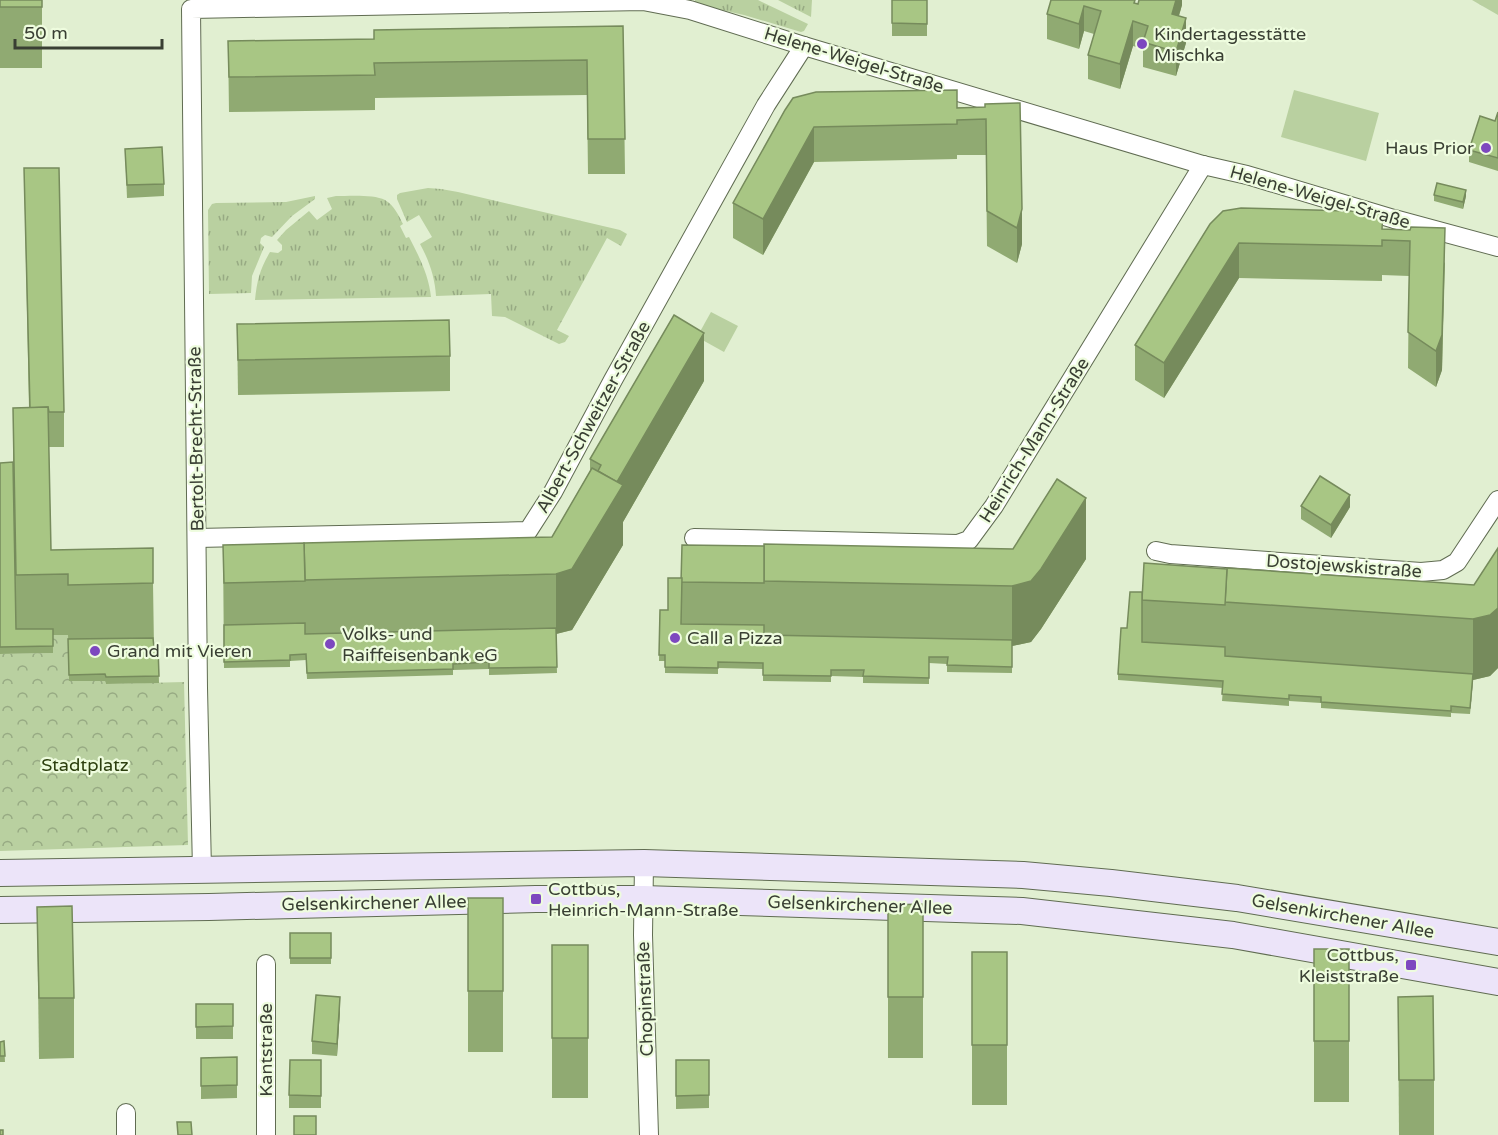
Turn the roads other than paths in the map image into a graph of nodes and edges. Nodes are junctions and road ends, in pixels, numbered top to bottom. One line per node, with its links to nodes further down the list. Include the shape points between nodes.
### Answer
1 (192, 9): 2 (street, Helene-Weigel-Straße, via 643,1 690,10); 6 (street, Bertolt-Brecht-Straße)
2 (804, 46): 3 (street, Helene-Weigel-Straße); 6 (street, Albert-Schweitzer-Straße, via 766,105 528,531)
3 (1203, 165): 4 (street, Helene-Weigel-Straße); 7 (street, Heinrich-Mann-Straße, via 994,506 969,540 958,544)
4 (1498, 247)
5 (1498, 500): 8 (street, Dostojewskistraße, via 1457,562 1443,570 1421,572)
6 (197, 538): 10 (street, Bertolt-Brecht-Straße)
7 (694, 538)
8 (1156, 550)
9 (644, 863): 10 (main road, Gelsenkirchener Allee); 12 (street, Chopinstraße); 14 (main road, Gelsenkirchener Allee, via 1023,875 1100,882 1237,898)
10 (202, 870): 11 (main road, Gelsenkirchener Allee)
11 (0, 873)
12 (643, 898): 13 (main road, Gelsenkirchener Allee); 16 (main road, Gelsenkirchener Allee, via 1023,911 1233,934); 20 (street, Chopinstraße)
13 (0, 910)
14 (1498, 942)
15 (266, 964): 19 (street, Kantstraße)
16 (1498, 982)
17 (126, 1113): 18 (street)
18 (126, 1135)
19 (266, 1135)
20 (649, 1135)

